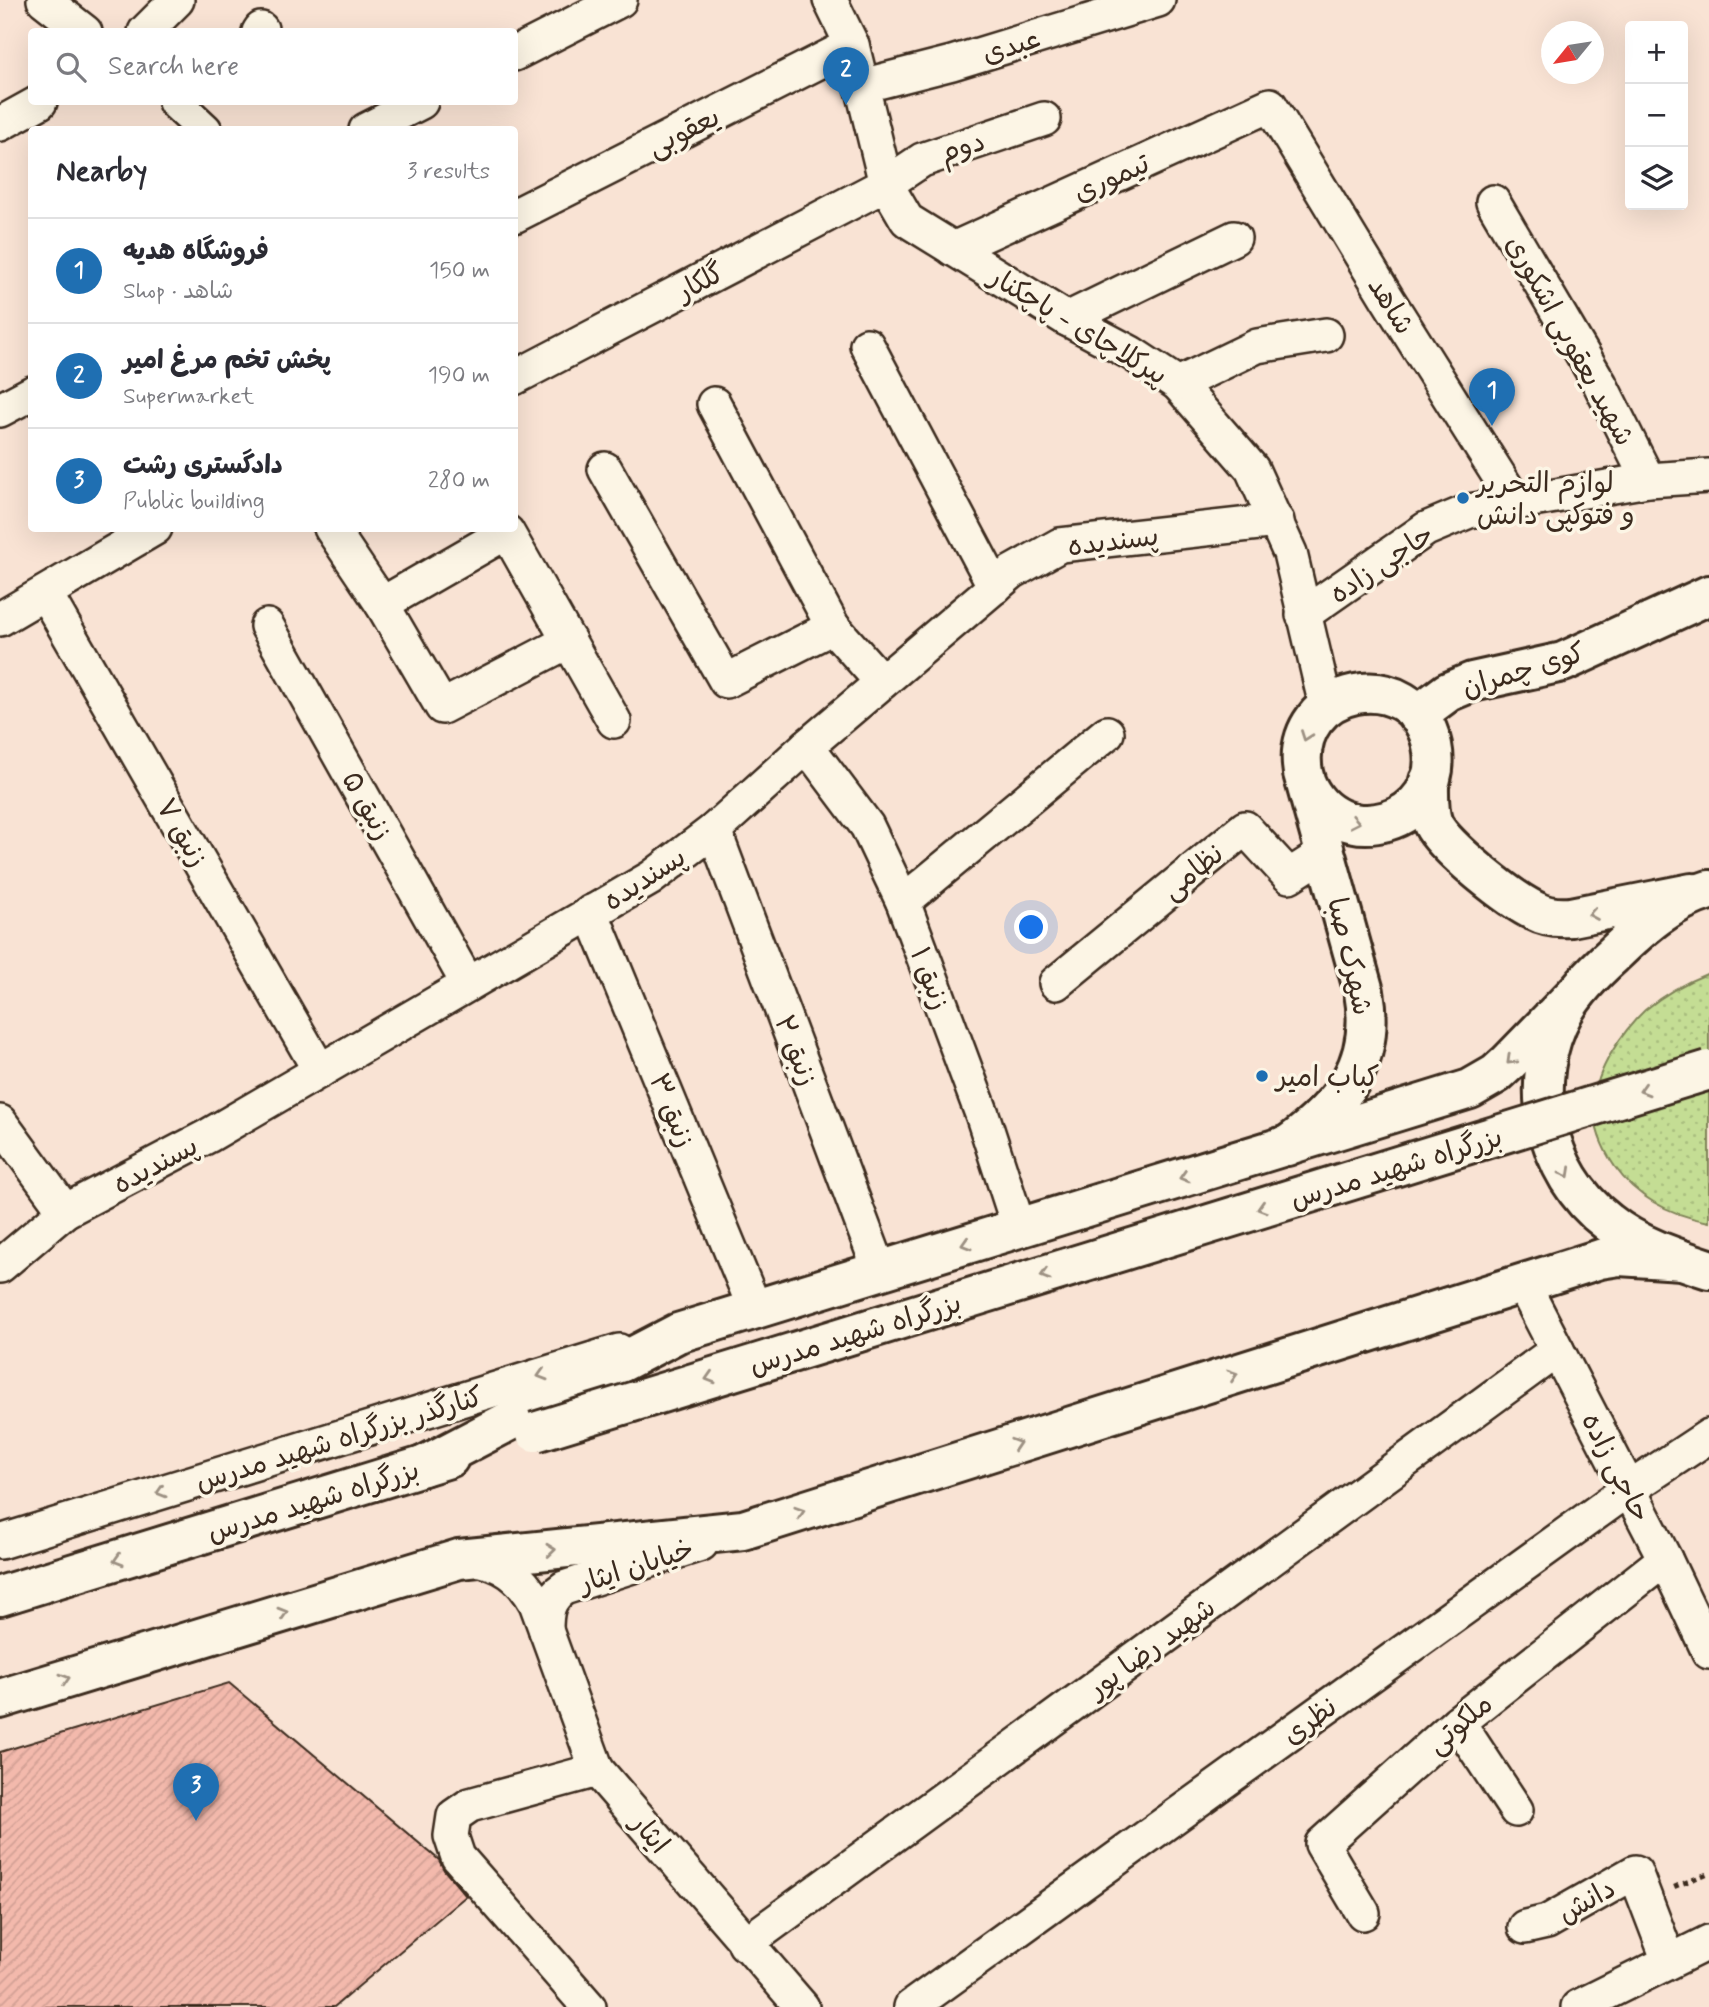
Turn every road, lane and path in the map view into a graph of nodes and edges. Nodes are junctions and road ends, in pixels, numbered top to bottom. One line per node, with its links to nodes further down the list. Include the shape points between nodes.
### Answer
1 (44, 0): 6 (street)
2 (177, 0): 7 (street)
3 (620, 0): 9 (street)
4 (830, 0): 8 (street, پیرکلاچای - پاچکنار)
5 (1158, 0): 10 (street, عبدی)
6 (80, 28)
7 (149, 28)
8 (852, 45): 10 (street, پیرکلاچای - پاچکنار); 19 (street, یعقوبی)
9 (518, 52)
10 (862, 86): 17 (street, پیرکلاچای - پاچکنار)
11 (35, 105): 15 (street)
12 (415, 105): 16 (street)
13 (1270, 105): 21 (street, تیموری); 33 (street, شاهد)
14 (1044, 119): 17 (street, دوم, via 922,160)
15 (0, 124)
16 (374, 126)
17 (886, 184): 21 (street, پیرکلاچای - پاچکنار, via 907,220); 25 (street, گلکار)
18 (1493, 202): 32 (street, شهید یعقوبی اشکوری, via 1600,384)
19 (518, 214)
20 (1234, 238): 22 (street)
21 (953, 250): 22 (street, پیرکلاچای - پاچکنار)
22 (1067, 319): 26 (street, پیرکلاچای - پاچکنار)
23 (1326, 335): 26 (street, via 1257,346)
24 (867, 345): 37 (street)
25 (518, 376)
26 (1178, 384): 34 (street, پیرکلاچای - پاچکنار, via 1252,469)
27 (28, 395): 29 (street)
28 (714, 404): 44 (street)
29 (0, 410)
30 (606, 469): 44 (street, via 726,681)
31 (1709, 476): 32 (street, حاجی زاده)
32 (1648, 480): 33 (street, حاجی زاده)
33 (1516, 503): 41 (street, حاجی زاده, via 1469,511 1426,529)
34 (1277, 521): 37 (street, پسندیده, via 1060,545); 41 (street, پیرکلاچای - پاچکنار, via 1290,553)
35 (148, 532): 38 (street)
36 (334, 532): 40 (street)
37 (995, 587): 46 (street, پسندیده)
38 (45, 593): 42 (street); 63 (street, زنبق ۷)
39 (1709, 595): 48 (main road, کوی چمران, via 1563,662 1472,682 1448,692)
40 (382, 604): 45 (street, via 442,707); 45 (street, via 507,532)
41 (1303, 615): 47 (street, پیرکلاچای - پاچکنار)
42 (0, 619)
43 (267, 626): 60 (street, زنبق ۵)
44 (833, 627): 46 (street)
45 (569, 641): 49 (street)
46 (883, 682): 51 (street, پسندیده)
47 (1326, 706): 48 (main road, via 1349,695 1374,692 1398,700); 52 (main road, one-way to 52, via 1303,740)
48 (1417, 715): 53 (main road, via 1432,745)
49 (614, 721)
50 (1107, 733): 57 (street)
51 (807, 746): 54 (street, پسندیده); 57 (street, زنبق ۱, via 867,826)
52 (1305, 781): 53 (main road, one-way to 53, via 1325,809 1364,825 1403,814); 55 (main road, شهرک صبا)
53 (1429, 781): 56 (main road, one-way to 53, via 1594,914 1544,915 1522,904 1440,836 1432,821)
54 (714, 830): 58 (street, پسندیده, via 651,878); 70 (street, زنبق ۲)
55 (1325, 853): 59 (street, نظامی, via 1289,876 1245,828); 65 (main road, شهرک صبا, via 1364,992 1367,1042 1347,1087)
56 (1709, 890): 61 (main road, via 1654,917)
57 (903, 902): 67 (street, زنبق ۱)
58 (591, 912): 60 (street, پسندیده); 72 (street, زنبق ۳)
59 (1056, 983)
60 (468, 984): 63 (street, پسندیده)
61 (1576, 993): 65 (main road, بزرگراه شهید مدرس, one-way to 65, via 1508,1063 1482,1083); 68 (main road, one-way to 68, via 1553,1035 1545,1070 1544,1107 1555,1154 1573,1186 1605,1221 1625,1235)
62 (1709, 1070): 76 (main road, بزرگراه شهید مدرس, one-way to 76, bridge)
63 (320, 1071): 66 (street, پسندیده)
64 (0, 1122): 66 (street)
65 (1287, 1146): 67 (main road, بزرگراه شهید مدرس, one-way to 67)
66 (65, 1211): 69 (street, پسندیده)
67 (1020, 1228): 70 (main road, بزرگراه شهید مدرس, one-way to 70)
68 (1695, 1265): 71 (main road, via 1619,1256)
69 (0, 1266)
70 (880, 1271): 72 (main road, بزرگراه شهید مدرس)
71 (1523, 1283): 74 (street, حاجی زاده); 78 (main road, one-way to 71)
72 (755, 1309): 73 (main road, بزرگراه شهید مدرس)
73 (678, 1333): 76 (main road, بزرگراه شهید مدرس); 79 (street, کنارگذر بزرگراه شهید مدرس, one-way to 79)
74 (1557, 1350): 77 (street, حاجی زاده); 94 (street, شهید رضا پور)
75 (1709, 1436): 77 (street, نظری)
76 (423, 1466): 82 (main road, بزرگراه شهید مدرس, one-way to 82)
77 (1629, 1489): 81 (street, حاجی زاده); 96 (street, نظری)
78 (743, 1530): 80 (main road, one-way to 78); 83 (street, خیابان ایثار, via 564,1588 549,1604)
79 (0, 1542)
80 (472, 1558): 83 (street, via 514,1573 536,1603); 85 (main road, one-way to 80)
81 (1665, 1559): 84 (street, حاجی زاده); 86 (street, ملکوتی)
82 (5, 1591)
83 (547, 1631): 87 (street, ایثار)
84 (1709, 1652)
85 (0, 1699)
86 (1458, 1722): 88 (street); 91 (street, ملکوتی, via 1322,1844)
87 (597, 1770): 94 (street, ایثار); 97 (street, via 470,1805 454,1816 451,1836 458,1857)
88 (1516, 1810)
89 (1709, 1873): 90 (path)
90 (1646, 1898): 92 (street, دانش, via 1635,1872 1547,1922); 95 (street, دانش)
91 (1363, 1913)
92 (1525, 1927)
93 (1709, 1942): 95 (street)
94 (745, 1944): 98 (street, ایثار)
95 (1669, 1961): 99 (street)
96 (924, 2003)
97 (589, 2007)
98 (802, 2007)
99 (1578, 2007)

